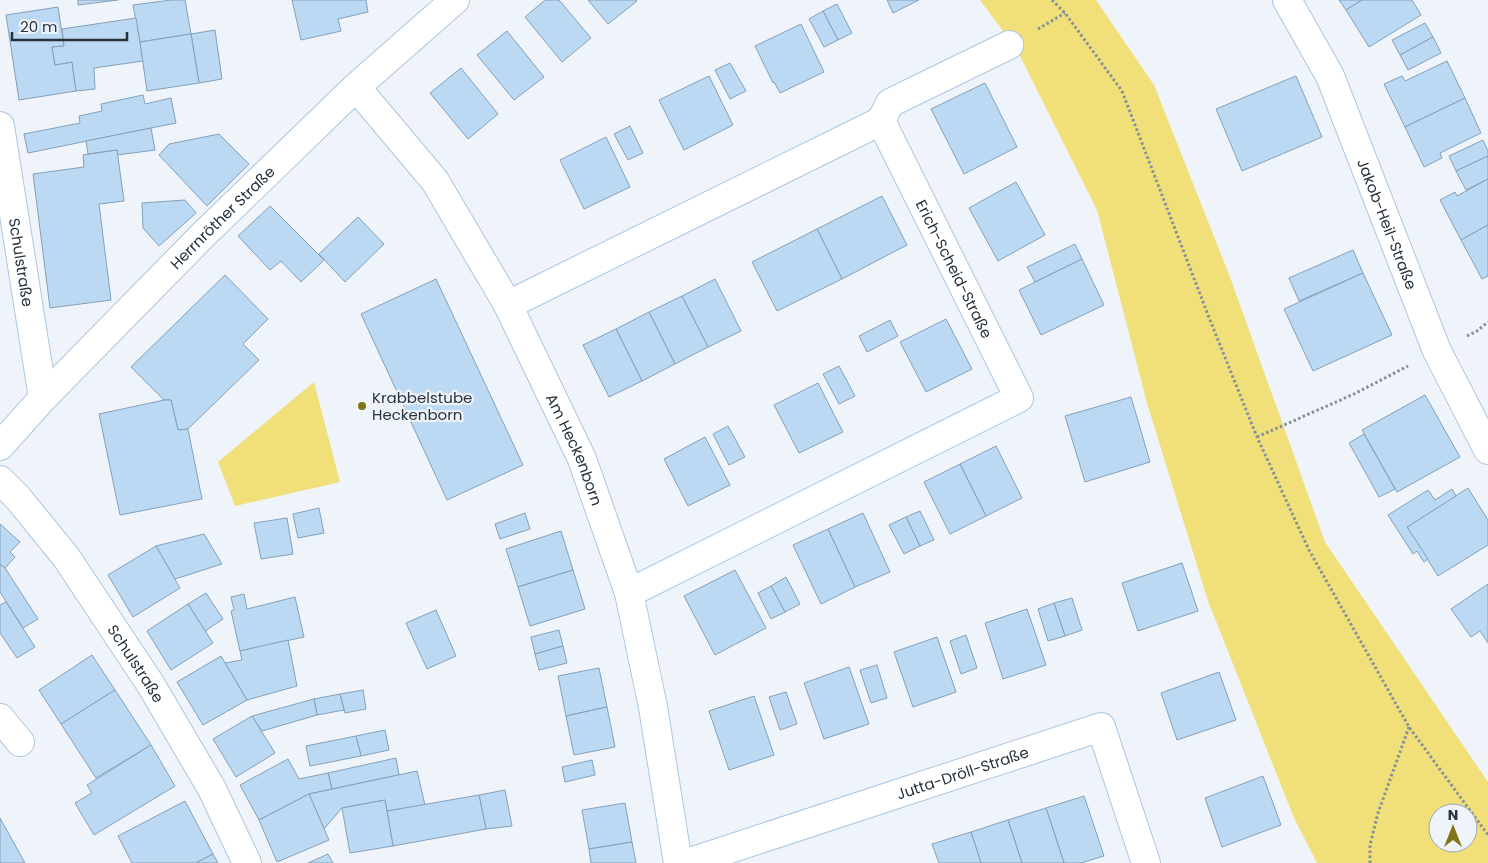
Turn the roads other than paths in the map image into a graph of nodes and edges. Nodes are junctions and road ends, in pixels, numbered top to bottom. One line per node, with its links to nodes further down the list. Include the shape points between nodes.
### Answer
1 (455, 0): 4 (street, Herrnröther Straße)
2 (1287, 0): 10 (street, Jakob-Heil-Straße, via 1330,76 1437,351)
3 (1009, 45): 5 (street, via 890,103)
4 (356, 87): 7 (street, Am Heckenborn, via 435,181); 8 (street, Herrnröther Straße, via 203,235)
5 (881, 122): 7 (street); 12 (street, Erich-Scheid-Straße, via 1019,398)
6 (0, 126): 8 (street, Schulstraße)
7 (508, 305): 12 (street, Am Heckenborn, via 582,458)
8 (43, 398): 9 (street, Herrnröther Straße)
9 (0, 446)
10 (1488, 450)
11 (0, 480): 15 (street, Schulstraße, via 66,557 151,684 212,789)
12 (629, 593): 16 (street, Am Heckenborn, via 653,708)
13 (0, 718): 14 (street)
14 (20, 742)
15 (247, 863)
16 (678, 863)
17 (687, 863): 18 (street, Jutta-Dröll-Straße, via 1101,727)
18 (1146, 863)

